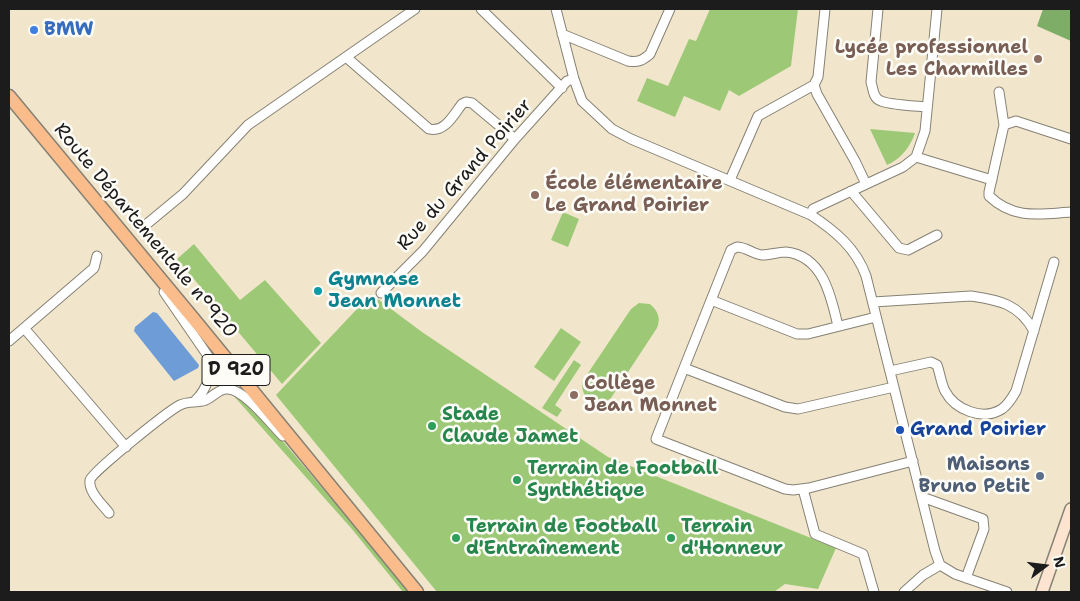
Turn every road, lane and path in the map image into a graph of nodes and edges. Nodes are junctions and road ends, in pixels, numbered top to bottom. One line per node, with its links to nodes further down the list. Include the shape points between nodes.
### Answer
1 (415, 9): 9 (street)
2 (481, 9): 12 (street)
3 (556, 9): 8 (street)
4 (670, 9): 8 (street, via 650,54 641,61 628,62)
5 (824, 9): 11 (street, via 818,77)
6 (878, 9): 15 (street, via 871,82 874,93 878,100)
7 (936, 9): 15 (street)
8 (562, 34): 10 (street)
9 (346, 57): 18 (street, via 429,129 442,128 466,102 472,103); 26 (street, via 241,131 183,194)
10 (574, 79): 12 (street, Rue du Grand Poirier, via 567,81); 20 (street, via 582,101 612,129)
11 (814, 85): 20 (street, via 758,116); 22 (street)
12 (562, 88): 18 (street, Rue du Grand Poirier)
13 (999, 92): 16 (street)
14 (9, 96): 29 (main road, Route Départementale n°920 / D 920)
15 (927, 107): 19 (street, via 925,131)
16 (1004, 125): 17 (street, via 1016,120); 21 (street)
17 (1071, 139)
18 (515, 140): 31 (street, Rue du Grand Poirier, via 423,251)
19 (916, 157): 21 (street); 22 (street, via 903,167)
20 (730, 180): 25 (street)
21 (992, 180): 24 (street, via 989,196 1013,212)
22 (866, 184): 23 (street)
23 (851, 191): 25 (street, via 813,209); 27 (street, via 899,248 908,250)
24 (1071, 212)
25 (811, 215): 33 (street, via 842,239 861,261)
26 (142, 228)
27 (936, 235)
28 (97, 256): 36 (street, via 94,268)
29 (143, 257): 42 (street, via 208,356 208,382); 45 (main road, Route Départementale n°920 / D 920)
30 (1054, 262): 37 (street)
31 (381, 293)
32 (711, 300): 35 (street, via 797,334); 35 (street, via 733,248 740,246 764,255 787,252 805,258 819,272 831,297); 39 (street)
33 (873, 302): 34 (street); 37 (street, via 971,296 986,298 1021,313)
34 (876, 317): 35 (street); 40 (street)
35 (838, 326)
36 (24, 328): 38 (street); 43 (street)
37 (1034, 331): 40 (street, via 1016,391 1004,408 996,412 976,413 954,402 944,390 936,365 931,362)
38 (9, 341)
39 (684, 368): 41 (street, via 785,407 798,409); 46 (street, via 656,439 785,489)
40 (890, 371): 41 (street)
41 (894, 387): 44 (street)
42 (195, 401): 43 (street, via 176,407); 45 (street, via 204,401 224,389 238,392)
43 (126, 447): 49 (street, via 90,480 92,491)
44 (913, 461): 46 (street); 47 (street)
45 (328, 483): 52 (main road, D 920)
46 (803, 489): 53 (street, via 815,534 862,554)
47 (922, 497): 50 (street); 51 (street, via 983,520 984,529)
48 (1071, 509): 56 (main road)
49 (109, 513)
50 (940, 565): 51 (street); 54 (street)
51 (966, 578): 55 (street)
52 (417, 592)
53 (874, 592)
54 (904, 592)
55 (1007, 592)
56 (1042, 592)

